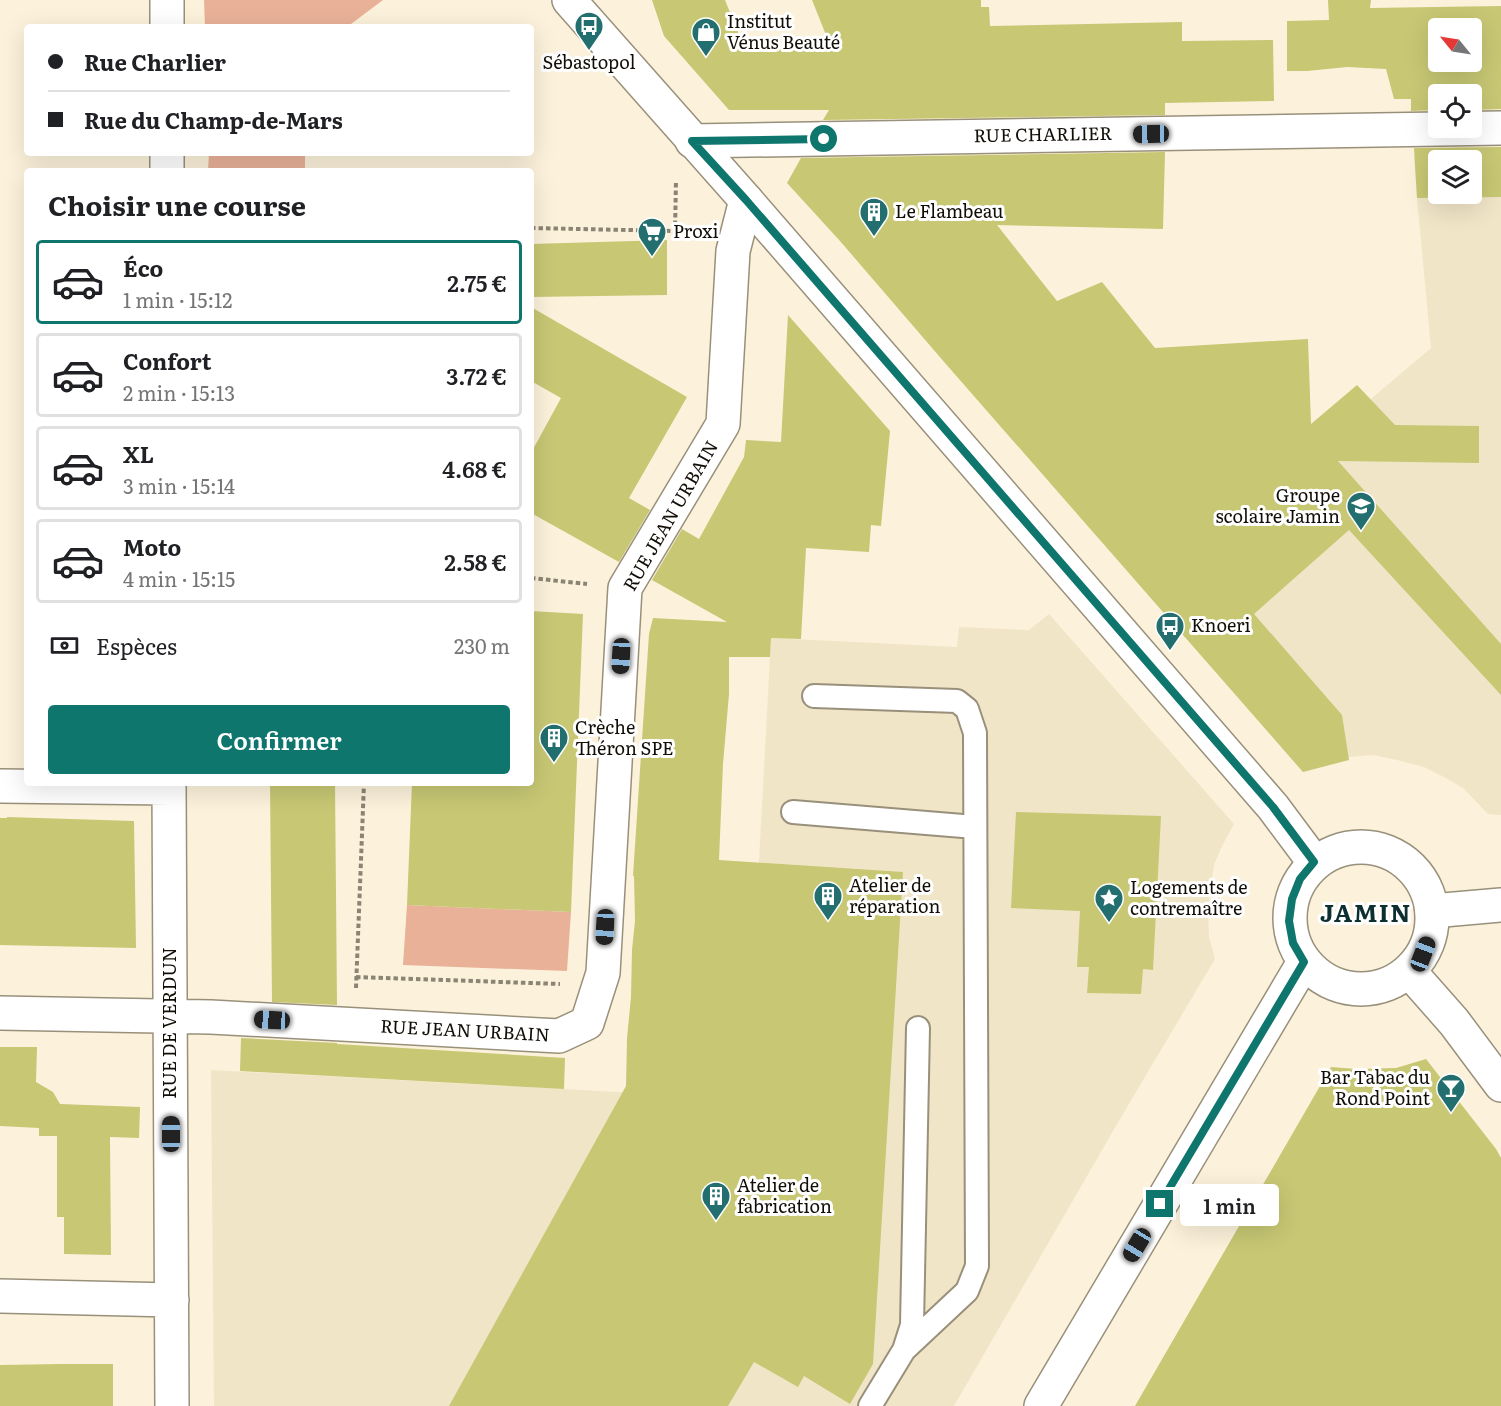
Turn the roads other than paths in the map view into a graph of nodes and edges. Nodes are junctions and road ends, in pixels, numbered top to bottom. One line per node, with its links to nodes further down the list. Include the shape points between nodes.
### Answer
1 (167, 0): 3 (street)
2 (569, 0): 5 (street)
3 (167, 24)
4 (1501, 128): 5 (street, RUE CHARLIER)
5 (692, 141): 6 (street)
6 (746, 200): 12 (street, via 1273,807); 18 (street, RUE JEAN URBAIN, via 733,251 723,424 625,588 603,973 587,1023 560,1036)
7 (814, 696): 11 (lane, via 957,701 968,709 975,733)
8 (0, 786): 9 (street)
9 (169, 786): 18 (street, RUE DE VERDUN)
10 (793, 812): 11 (lane)
11 (975, 827): 23 (lane, via 977,1266 967,1291)
12 (1314, 862): 14 (street, via 1334,851 1356,846 1378,848 1398,856 1415,870 1427,889); 15 (street, via 1300,879 1289,921 1293,943)
13 (1501, 905): 14 (street)
14 (1432, 911): 16 (street, via 1431,933 1423,954)
15 (1304, 962): 16 (street, via 1321,978 1343,988 1389,984); 26 (street)
16 (1409, 971): 20 (street)
17 (0, 1013): 18 (street, RUE JEAN URBAIN)
18 (170, 1015): 22 (street, RUE DE VERDUN)
19 (918, 1028): 23 (lane, via 912,1325)
20 (1501, 1085)
21 (0, 1296): 22 (street)
22 (172, 1300): 24 (street, RUE DE VERDUN)
23 (904, 1350): 25 (lane)
24 (172, 1406)
25 (870, 1406)
26 (1041, 1406)

